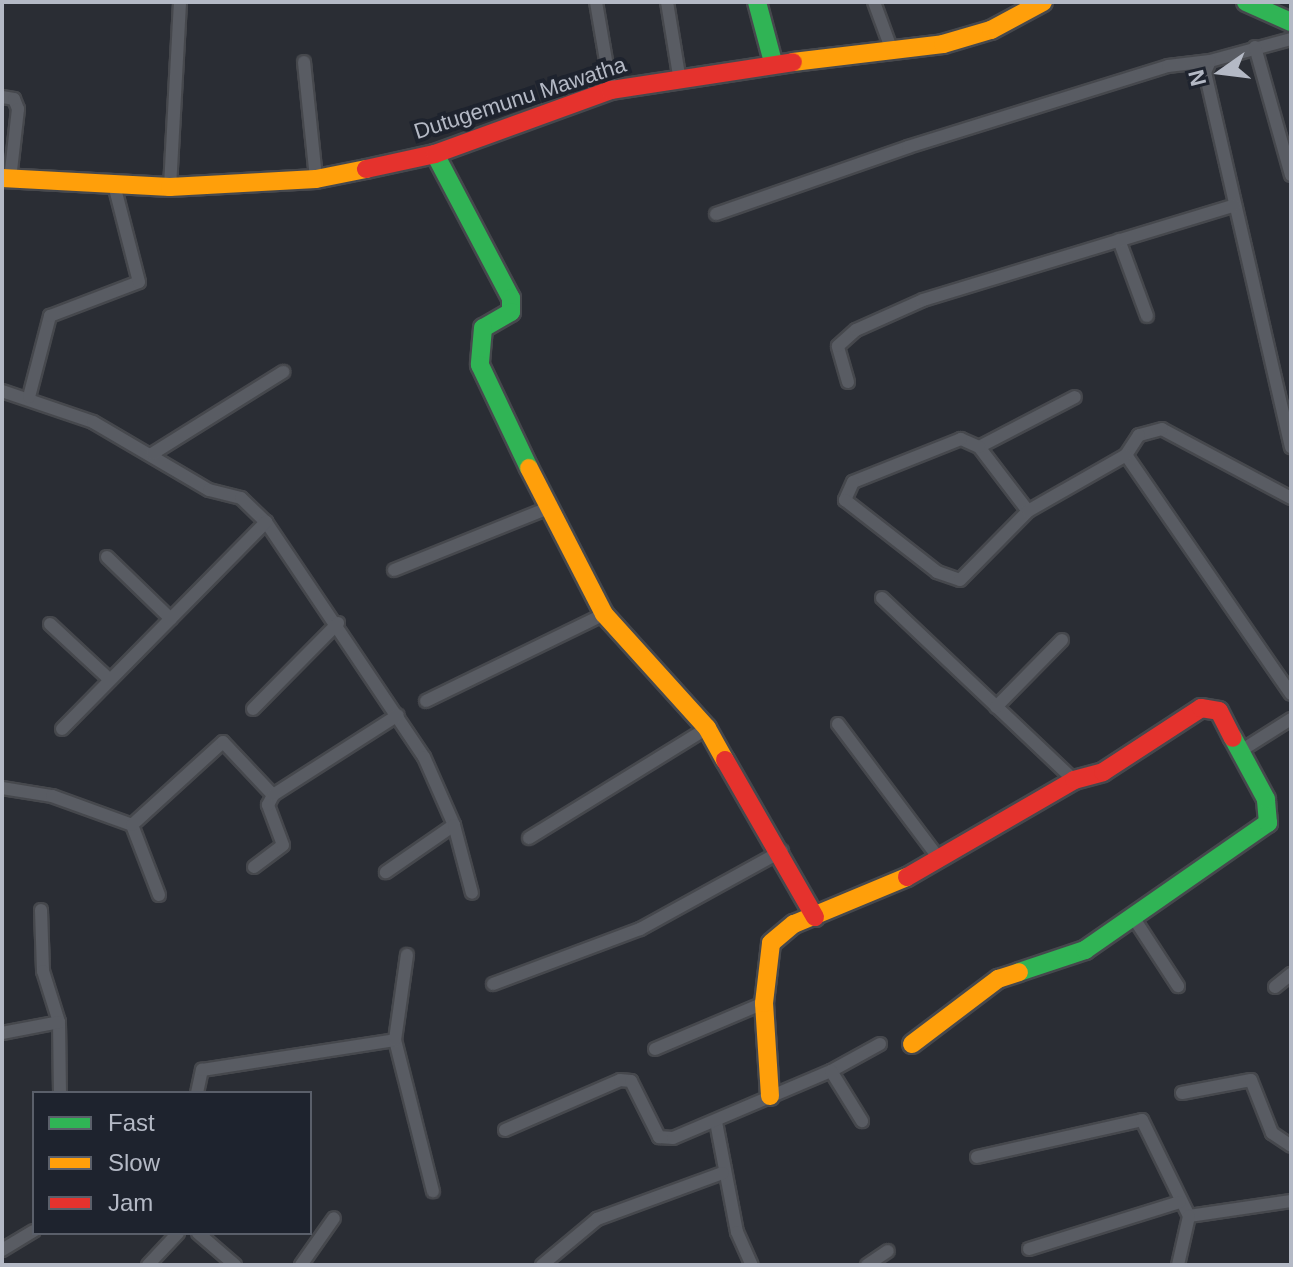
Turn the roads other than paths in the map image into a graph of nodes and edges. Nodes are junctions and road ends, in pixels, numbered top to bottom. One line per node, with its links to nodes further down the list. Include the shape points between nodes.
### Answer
1 (180, 2): 23 (street)
2 (596, 2): 16 (street)
3 (667, 2): 15 (street)
4 (757, 2): 14 (street)
5 (874, 2): 11 (street)
6 (1246, 2): 8 (street)
7 (1038, 3): 11 (street, Dutugemunu Mawatha, via 991,30)
8 (1291, 22)
9 (1291, 39): 10 (street)
10 (1255, 47): 12 (street); 19 (street)
11 (892, 51): 14 (street, Dutugemunu Mawatha)
12 (1210, 61): 24 (street, via 1205,72); 25 (street, via 1168,66)
13 (304, 62): 21 (street)
14 (773, 62): 15 (street, Dutugemunu Mawatha)
15 (679, 75): 16 (street, Dutugemunu Mawatha)
16 (611, 90): 18 (street, Dutugemunu Mawatha)
17 (2, 97): 20 (street, via 14,99 18,109)
18 (435, 154): 21 (street, Dutugemunu Mawatha); 38 (street, via 511,298 511,312 483,328 480,365)
19 (1291, 175)
20 (6, 178): 22 (street, Dutugemunu Mawatha)
21 (316, 179): 23 (street, Dutugemunu Mawatha)
22 (113, 181): 23 (street, Dutugemunu Mawatha); 31 (street, via 139,282 50,316)
23 (170, 187)
24 (1235, 205): 26 (street); 34 (street)
25 (716, 214)
26 (1119, 240): 27 (street); 29 (street, via 923,300 856,330 838,346)
27 (1147, 316)
28 (283, 372): 35 (street)
29 (848, 382)
30 (2, 391): 31 (street)
31 (29, 397): 35 (street)
32 (1075, 397): 33 (street)
33 (979, 447): 39 (street); 39 (street, via 961,439 937,445 853,482 845,500 937,572 960,580)
34 (1291, 447)
35 (152, 454): 40 (street, via 209,490 241,498)
36 (1126, 455): 37 (street, via 1139,435 1162,429); 39 (street); 50 (street)
37 (1291, 498)
38 (548, 508): 42 (street); 44 (street)
39 (1028, 511)
40 (266, 522): 45 (street); 46 (street)
41 (107, 557): 45 (street)
42 (394, 570)
43 (882, 598): 52 (street)
44 (604, 614): 51 (street); 57 (street)
45 (171, 619): 49 (street)
46 (338, 623): 53 (street); 54 (street)
47 (50, 624): 49 (street)
48 (1062, 640): 52 (street)
49 (110, 680): 58 (street)
50 (1291, 694)
51 (426, 701)
52 (996, 707): 60 (street)
53 (253, 709)
54 (398, 715): 62 (street); 64 (street)
55 (1291, 719): 59 (street)
56 (838, 724): 67 (street)
57 (707, 728): 65 (street); 66 (street)
58 (62, 729)
59 (1242, 750): 60 (street, via 1219,711 1207,705 1114,766); 74 (street, via 1266,799 1268,823)
60 (1074, 780): 67 (street)
61 (2, 788): 63 (street, via 52,796)
62 (273, 795): 63 (street, via 223,742); 68 (street, via 268,805 283,845)
63 (132, 825): 71 (street)
64 (454, 825): 69 (street); 70 (street)
65 (529, 838)
66 (782, 851): 73 (street); 77 (street, via 640,929)
67 (938, 857): 73 (street, via 872,897)
68 (254, 867)
69 (386, 872)
70 (472, 893)
71 (159, 895)
72 (41, 910): 81 (street, via 43,971)
73 (815, 917): 80 (street, via 771,943)
74 (1135, 920): 78 (street); 85 (street, via 1085,950 998,979)
75 (407, 955): 83 (street)
76 (1291, 974): 79 (street)
77 (493, 984)
78 (1178, 986)
79 (1275, 987)
80 (764, 1003): 86 (street); 91 (street)
81 (59, 1022): 82 (street); 88 (street)
82 (2, 1033)
83 (395, 1040): 89 (street, via 202,1070); 98 (street)
84 (880, 1044): 87 (street)
85 (912, 1044)
86 (655, 1049)
87 (831, 1071): 91 (street); 92 (street)
88 (60, 1091)
89 (197, 1091)
90 (1182, 1093): 95 (street, via 1251,1080 1272,1133)
91 (770, 1096): 93 (street)
92 (862, 1121)
93 (716, 1122): 94 (street, via 659,1137 631,1081 620,1080); 97 (street)
94 (505, 1130)
95 (1291, 1146)
96 (977, 1157): 100 (street, via 1142,1120)
97 (723, 1173): 112 (street, via 597,1219); 113 (street)
98 (433, 1191)
99 (1291, 1201): 101 (street)
100 (1180, 1202): 101 (street); 106 (street)
101 (1189, 1216): 115 (street)
102 (334, 1218): 109 (street)
103 (32, 1232): 107 (street)
104 (176, 1235): 110 (street)
105 (200, 1235): 111 (street)
106 (1029, 1249)
107 (2, 1250)
108 (888, 1251): 114 (street)
109 (305, 1264)
110 (148, 1265)
111 (235, 1265)
112 (542, 1265)
113 (752, 1265)
114 (867, 1265)
115 (1178, 1265)

